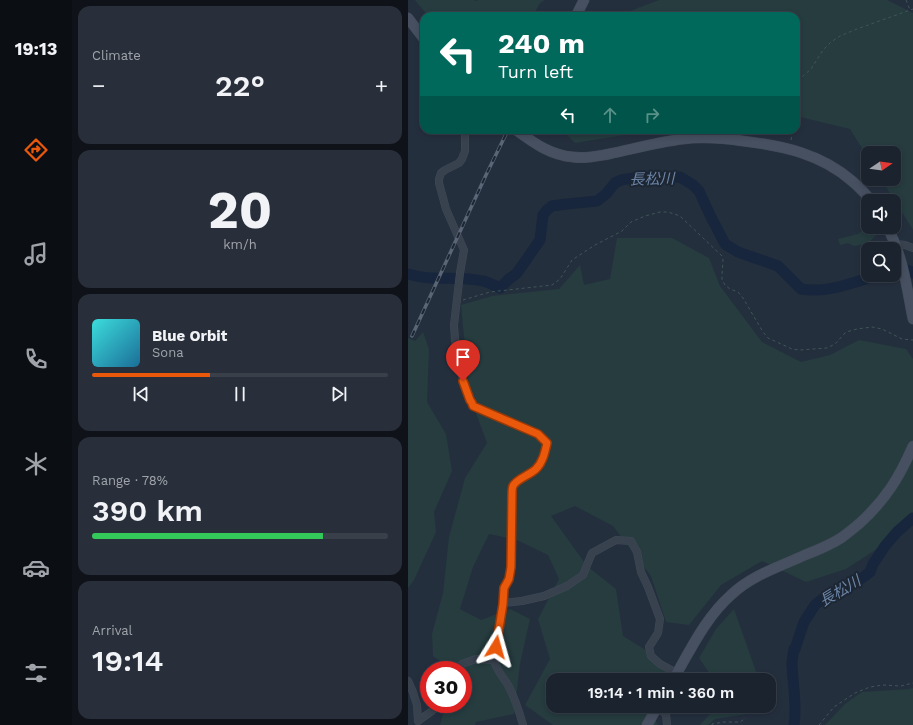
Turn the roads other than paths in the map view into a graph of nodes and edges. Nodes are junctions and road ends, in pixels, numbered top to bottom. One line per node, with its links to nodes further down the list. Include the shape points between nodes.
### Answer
1 (584, 0): 2 (main road)
2 (578, 12)
3 (408, 18): 4 (main road)
4 (420, 34)
5 (465, 134): 13 (street, via 465,152 462,159 444,170 439,179 446,210 464,250 454,325 463,381 473,406 538,434 547,443 544,457 536,468 513,485 511,567 504,588)
6 (523, 134): 7 (main road, via 544,149 574,158 587,158 696,137 764,144 818,158 852,181)
7 (865, 194)
8 (901, 245): 9 (street)
9 (913, 248)
10 (901, 264): 11 (main road)
11 (913, 320)
12 (913, 446): 17 (main road, via 904,467 884,498 853,529 827,545 755,577 731,594 713,614)
13 (503, 604): 14 (street); 16 (street, via 544,596 567,586 583,575 592,553 616,540 631,541 660,619 658,633 649,647 651,656)
14 (494, 660): 15 (street); 22 (street, via 514,698)
15 (470, 661)
16 (671, 673)
17 (677, 673)
18 (408, 681): 19 (street, via 417,705 418,721)
19 (429, 713)
20 (654, 713): 23 (main road)
21 (665, 713): 24 (street)
22 (523, 725)
23 (647, 725)
24 (667, 725)

